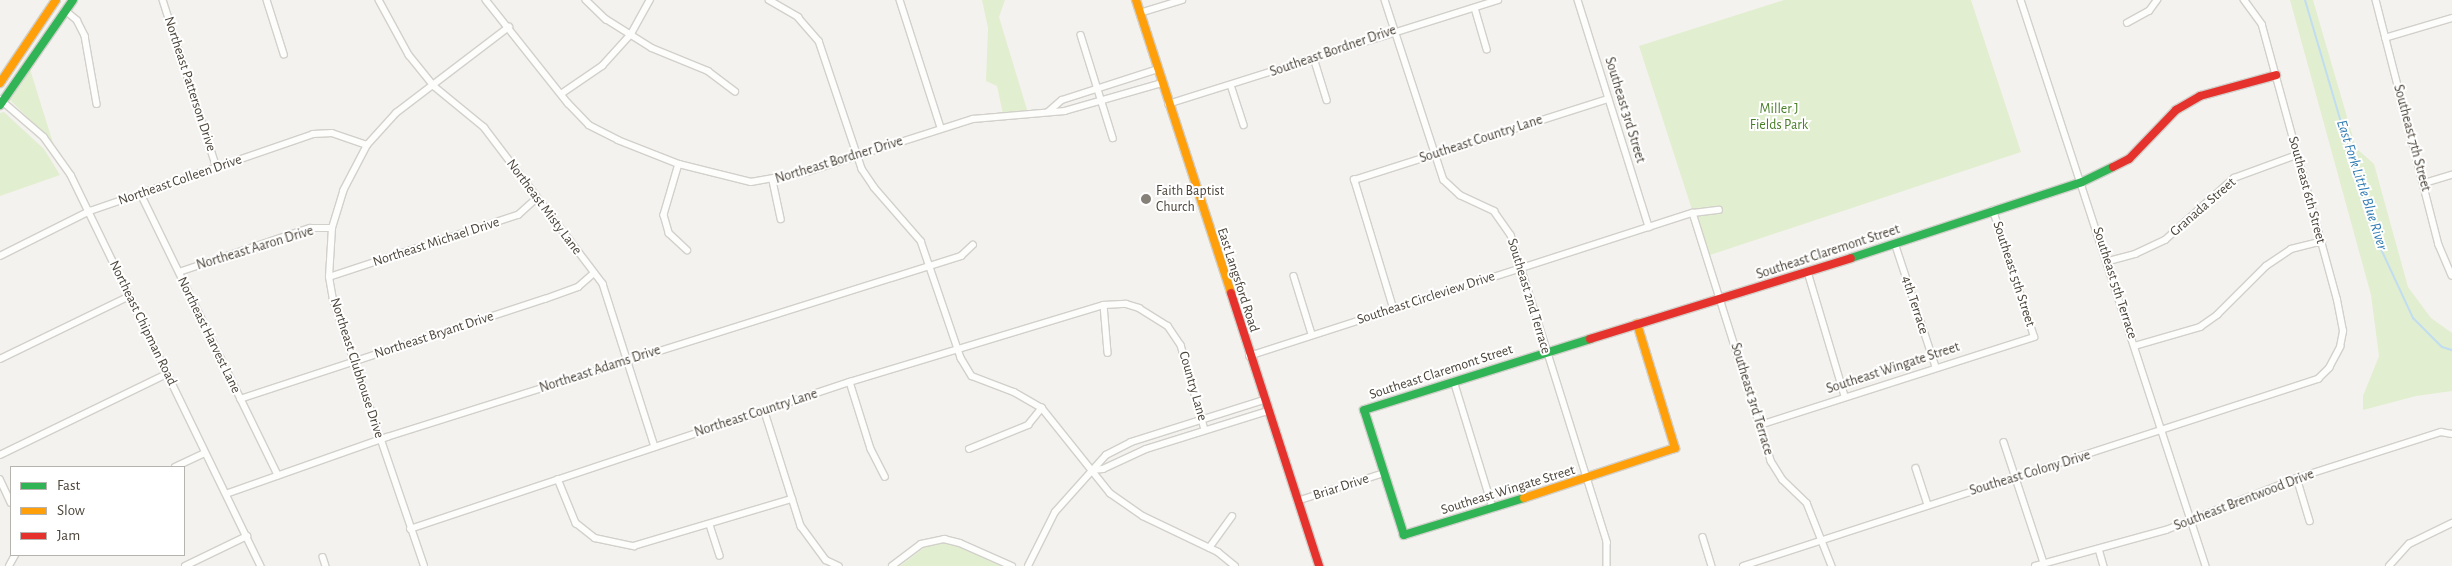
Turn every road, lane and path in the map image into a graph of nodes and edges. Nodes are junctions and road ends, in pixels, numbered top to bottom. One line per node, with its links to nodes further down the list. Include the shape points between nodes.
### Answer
1 (56, 0): 35 (street)
2 (73, 0): 21 (street)
3 (163, 0): 57 (street, Northeast Patterson Drive)
4 (267, 0): 31 (street)
5 (379, 0): 38 (street, Northeast Misty Lane, via 405,49)
6 (486, 0): 25 (street, Northeast Bordner Drive)
7 (586, 0): 27 (street, via 606,20)
8 (650, 0): 27 (street)
9 (769, 0): 54 (street, via 798,18 819,41)
10 (900, 0): 50 (street)
11 (1136, 0): 22 (street, East Langsford Road)
12 (1182, 0): 22 (street)
13 (1385, 0): 26 (street, Southeast 2nd Terrace)
14 (1498, 0): 20 (street, Southeast Bordner Drive)
15 (1578, 0): 42 (street, Southeast 3rd Street)
16 (2021, 0): 60 (street, Southeast 5th Terrace)
17 (2157, 0): 24 (street, via 2149,11)
18 (2244, 0): 34 (street, Southeast 6th Street, via 2262,25)
19 (2376, 0): 29 (street, Southeast 7th Street)
20 (1475, 8): 26 (street, Southeast Bordner Drive); 30 (street)
21 (65, 10): 45 (street); 46 (street, via 77,20 85,36)
22 (1140, 13): 33 (street, East Langsford Road)
23 (2452, 18): 29 (street)
24 (2128, 23)
25 (509, 27): 38 (street, Northeast Clubhouse Drive); 41 (street, Northeast Bordner Drive)
26 (1395, 30): 32 (street, Southeast Bordner Drive); 53 (street, Southeast 2nd Terrace)
27 (631, 34): 40 (street, via 664,55 708,72); 41 (street, via 602,66)
28 (1081, 35): 39 (street)
29 (2386, 38): 61 (street, Southeast 7th Street)
30 (1487, 48)
31 (284, 54)
32 (1314, 58): 37 (street, Southeast Bordner Drive); 44 (street)
33 (1158, 69): 36 (street, East Langsford Road); 39 (street, Northeast Bordner Drive)
34 (2276, 75): 55 (street, Southeast 6th Street); 60 (street, Southeast Claremont Street, via 2188,103 2176,110 2129,159)
35 (0, 83)
36 (1162, 83): 43 (street, Northeast Bordner Drive); 47 (street, East Langsford Road)
37 (1231, 85): 47 (street, Southeast Bordner Drive); 49 (street)
38 (434, 86): 52 (street, Northeast Clubhouse Drive, via 396,113); 63 (street, Northeast Misty Lane, via 484,127)
39 (1098, 89): 43 (street); 48 (street, Northeast Bordner Drive, via 1062,100)
40 (735, 91)
41 (561, 94): 56 (street, Northeast Bordner Drive, via 589,125)
42 (1608, 99): 53 (street, Southeast Country Lane); 69 (street, Southeast 3rd Street)
43 (1101, 100): 48 (street, Northeast Bordner Drive, via 1065,111); 51 (street)
44 (1327, 100)
45 (1, 102): 65 (street, Northeast Chipman Road, via 48,142)
46 (97, 104)
47 (1168, 104): 96 (street, East Langsford Road)
48 (1048, 112): 50 (street, Northeast Bordner Drive, via 973,120)
49 (1244, 125)
50 (941, 128): 54 (street, Northeast Bordner Drive)
51 (1113, 138)
52 (367, 145): 57 (street, Northeast Colleen Drive, via 332,133 314,134); 70 (street, Northeast Clubhouse Drive, via 343,191)
53 (1435, 154): 78 (street, Southeast 2nd Terrace, via 1450,188 1494,211 1507,227); 88 (street, Southeast Country Lane, via 1354,180)
54 (857, 155): 59 (street, Northeast Bordner Drive); 77 (street, via 874,187 919,236)
55 (2298, 155): 71 (street, Southeast 6th Street); 76 (street, Granada Street, via 2234,178 2165,240 2135,254)
56 (679, 164): 59 (street, Northeast Bordner Drive, via 751,182); 74 (street, via 664,215 669,233)
57 (217, 168): 62 (street, Northeast Colleen Drive)
58 (2452, 175): 61 (street)
59 (773, 180): 68 (street)
60 (2082, 182): 66 (street, Southeast Claremont Street); 76 (street, Southeast 5th Terrace)
61 (2425, 183): 82 (street, Southeast 7th Street, via 2439,245)
62 (141, 194): 65 (street, Northeast Colleen Drive); 79 (street, Northeast Harvest Lane)
63 (537, 198): 81 (street, Northeast Misty Lane); 84 (street, Northeast Michael Drive, via 518,215)
64 (1719, 210): 67 (street, Southeast Circleview Drive)
65 (90, 211): 75 (street, Northeast Colleen Drive); 85 (street, Northeast Chipman Road)
66 (1993, 211): 72 (street, Southeast Claremont Street); 91 (street, Southeast 5th Street)
67 (1693, 213): 69 (street, Southeast Circleview Drive); 86 (street, Southeast 3rd Terrace)
68 (781, 220)
69 (1649, 227): 78 (street, Southeast Circleview Drive)
70 (332, 228): 79 (street, Northeast Aaron Drive, via 310,228); 84 (street, Northeast Clubhouse Drive)
71 (2322, 241): 92 (street, via 2291,249 2266,266 2217,315 2200,327); 102 (street, Southeast 6th Street, via 2343,331 2335,360)
72 (1895, 243): 80 (street, Southeast Claremont Street); 100 (street, 4th Terrace)
73 (973, 245): 77 (street, Northeast Adams Drive, via 960,256)
74 (687, 250)
75 (0, 256)
76 (2108, 261): 92 (street, Southeast 5th Terrace)
77 (931, 266): 93 (street); 99 (street, Northeast Adams Drive)
78 (1520, 267): 88 (street, Southeast Circleview Drive); 94 (street, Southeast 2nd Terrace)
79 (179, 272): 106 (street, Northeast Harvest Lane)
80 (1808, 272): 86 (street, Southeast Claremont Street); 105 (street)
81 (594, 273): 98 (street, Northeast Bryant Drive, via 578,287); 99 (street, Northeast Misty Lane, via 610,303)
82 (2452, 275)
83 (1294, 276): 90 (street)
84 (329, 277): 98 (street, Northeast Clubhouse Drive, via 337,313)
85 (130, 296): 97 (street); 101 (street, Northeast Chipman Road)
86 (1720, 299): 89 (street, Southeast Claremont Street); 112 (street, Southeast 3rd Terrace)
87 (1104, 304): 93 (street, Northeast Country Lane); 95 (street); 111 (street, Country Lane, via 1140,308 1168,326 1181,345)
88 (1393, 308): 90 (street, Southeast Circleview Drive)
89 (1637, 324): 94 (street, Southeast Claremont Street); 132 (street, Southeast Wingate Street, via 1675,448)
90 (1312, 334): 96 (street, Southeast Circleview Drive)
91 (2034, 337): 100 (street, Southeast Wingate Street)
92 (2135, 346): 114 (street, Southeast 5th Terrace)
93 (958, 349): 104 (street, Northeast Country Lane); 108 (street, via 972,376 1014,392)
94 (1546, 352): 103 (street, Southeast Claremont Street); 132 (street, Southeast 2nd Terrace)
95 (1108, 353)
96 (1249, 356): 107 (street, East Langsford Road)
97 (0, 359)
98 (354, 360): 106 (street, Northeast Bryant Drive); 116 (street, Northeast Clubhouse Drive)
99 (628, 360): 116 (street, Northeast Adams Drive); 118 (street, Northeast Misty Lane)
100 (1936, 368): 105 (street, Southeast Wingate Street)
101 (167, 374): 120 (street, Northeast Chipman Road); 121 (street)
102 (2318, 379): 114 (street, Southeast Colony Drive)
103 (1454, 381): 125 (street, Southeast Claremont Street, via 1364,410); 138 (street)
104 (850, 382): 110 (street, Northeast Country Lane); 127 (street, via 871,450)
105 (1845, 396): 112 (street, Southeast Wingate Street)
106 (240, 399): 126 (street, Northeast Harvest Lane)
107 (1264, 400): 109 (street, East Langsford Road); 111 (street)
108 (1042, 408): 119 (street, via 1028,425); 124 (street)
109 (1268, 411): 113 (street); 136 (street, East Langsford Road)
110 (765, 412): 118 (street, Northeast Country Lane); 134 (street)
111 (1202, 420): 113 (street, Country Lane); 124 (street, via 1117,448 1097,461)
112 (1760, 425): 147 (street, Southeast 3rd Terrace, via 1776,470 1807,503)
113 (1205, 430): 124 (street, via 1126,457 1103,469)
114 (2161, 430): 128 (street, Southeast Colony Drive); 140 (street, Southeast 5th Terrace)
115 (2452, 434): 129 (street, Southeast Brentwood Drive, via 2441,432)
116 (380, 440): 126 (street, Northeast Adams Drive); 144 (street, Northeast Clubhouse Drive)
117 (2004, 442): 128 (street)
118 (655, 446): 131 (street, Northeast Country Lane)
119 (969, 449)
120 (205, 453): 122 (street); 133 (street, Northeast Chipman Road)
121 (0, 455)
122 (177, 466)
123 (1916, 468): 137 (street)
124 (1091, 470): 148 (street, via 1110,492 1143,516); 160 (street, via 1055,512)
125 (1384, 473): 136 (street, Briar Drive); 138 (street, Southeast Wingate Street, via 1404,535)
126 (278, 475): 133 (street, Northeast Adams Drive)
127 (885, 477)
128 (2016, 478): 137 (street, Southeast Colony Drive); 152 (street)
129 (2297, 478): 140 (street, Southeast Brentwood Drive); 141 (street)
130 (0, 479): 135 (street)
131 (558, 479): 143 (street, via 576,523 595,538 634,546); 144 (street, Northeast Country Lane)
132 (1587, 479): 138 (street, Southeast Wingate Street); 163 (street, Southeast 2nd Terrace, via 1607,542)
133 (226, 494): 145 (street, Northeast Chipman Road)
134 (792, 499): 143 (street); 157 (street, via 800,526 826,560)
135 (10, 501)
136 (1297, 501): 162 (street, East Langsford Road)
137 (1928, 505): 147 (street, Southeast Colony Drive)
138 (1493, 508)
139 (1232, 516): 148 (street)
140 (2189, 521): 149 (street, Southeast Brentwood Drive); 169 (street, Southeast 5th Terrace)
141 (2310, 521)
142 (2452, 523): 170 (street, via 2409,544)
143 (710, 525): 150 (street)
144 (410, 529): 156 (street, Northeast Clubhouse Drive)
145 (247, 536): 153 (street); 154 (street, Northeast Chipman Road)
146 (1702, 538): 164 (street)
147 (1824, 540): 165 (street, Southeast Colony Drive); 166 (street, Southeast 3rd Terrace)
148 (1209, 548): 161 (street)
149 (2099, 549): 152 (street, Southeast Brentwood Drive); 168 (street)
150 (720, 555)
151 (323, 557): 155 (street)
152 (2044, 563): 167 (street, Southeast Brentwood Drive)
153 (185, 566)
154 (261, 566)
155 (326, 566)
156 (424, 566)
157 (839, 566)
158 (892, 566): 159 (street, via 922,544 944,539 960,542)
159 (1012, 566)
160 (1028, 566)
161 (1235, 566)
162 (1319, 566)
163 (1607, 566)
164 (1712, 566)
165 (1743, 566)
166 (1832, 566)
167 (2035, 566)
168 (2104, 566)
169 (2206, 566)
170 (2389, 566)

